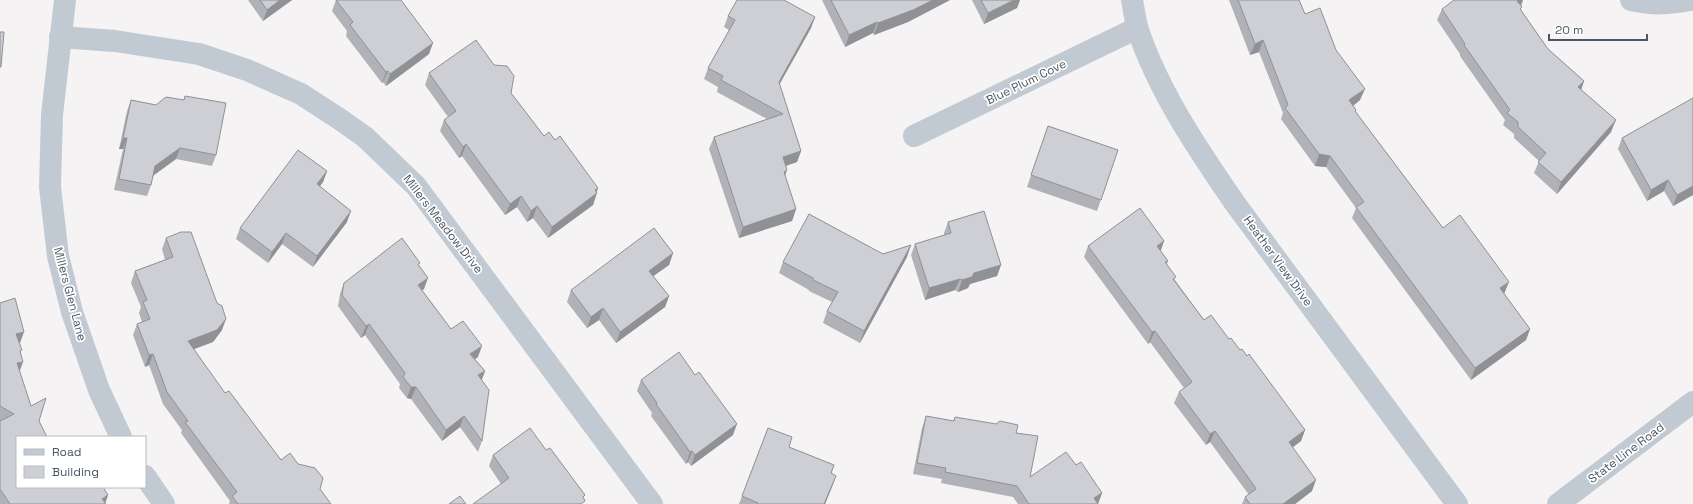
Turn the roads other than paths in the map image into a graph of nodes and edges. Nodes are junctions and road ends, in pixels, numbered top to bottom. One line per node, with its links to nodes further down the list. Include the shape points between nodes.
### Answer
1 (65, 0): 6 (street, Millers Glen Lane)
2 (1132, 0): 5 (street, Heather View Drive)
3 (1691, 0): 4 (street, via 1675,3)
4 (1641, 2)
5 (1137, 28): 7 (street, Blue Plum Cove); 13 (street, Heather View Drive, via 1152,67 1202,156)
6 (60, 37): 9 (street, Millers Glen Lane, via 52,115 50,187 58,256 72,312 94,376); 12 (street, Millers Meadow Drive, via 115,41 192,53 246,70 301,94 365,137 420,191)
7 (914, 136)
8 (1693, 402): 14 (street, State Line Road)
9 (121, 436)
10 (146, 477): 11 (street)
11 (164, 504)
12 (652, 504)
13 (1457, 504)
14 (1558, 504)

